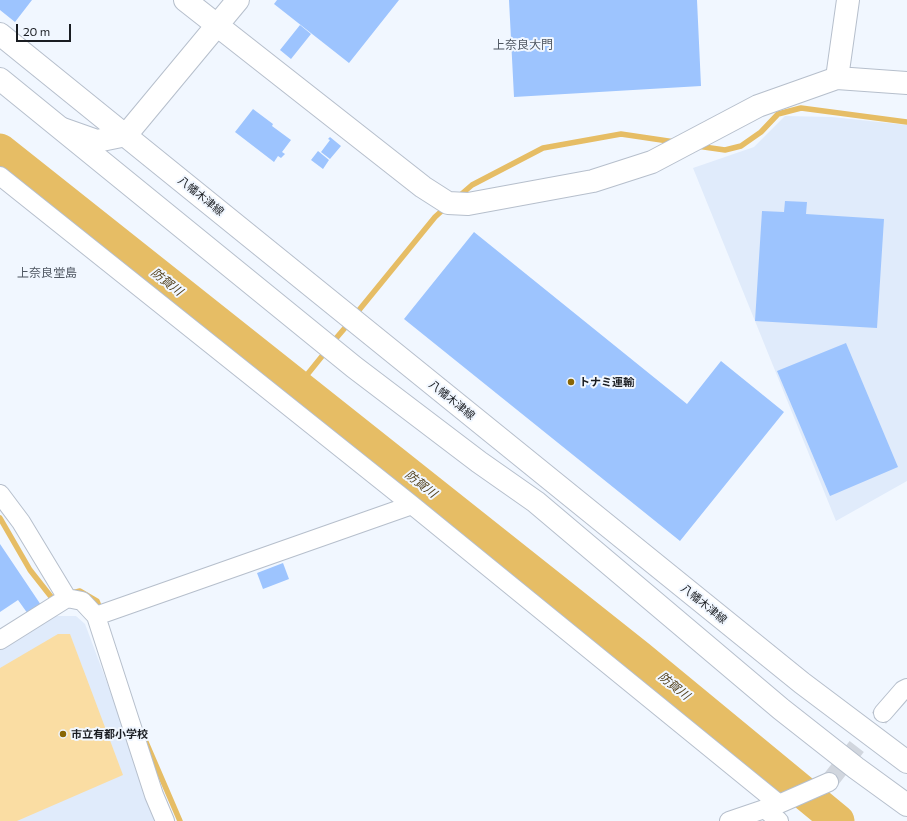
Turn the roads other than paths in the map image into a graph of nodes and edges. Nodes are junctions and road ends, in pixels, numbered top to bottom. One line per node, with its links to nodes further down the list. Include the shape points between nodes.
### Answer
1 (184, 0): 4 (main road)
2 (238, 0): 4 (main road)
3 (848, 0): 6 (main road)
4 (216, 26): 6 (main road, via 423,187 448,203 468,204 592,181 652,162 758,106); 10 (main road)
5 (0, 34): 10 (main road, 八幡木津線)
6 (837, 78): 8 (main road)
7 (0, 79): 9 (main road)
8 (907, 83)
9 (61, 129): 10 (main road, via 98,141); 21 (main road, via 354,367 536,502 781,709)
10 (126, 135): 19 (main road, 八幡木津線, via 802,683)
11 (0, 176): 13 (street)
12 (0, 494): 14 (street, via 21,522)
13 (412, 505): 15 (street); 22 (street)
14 (67, 598): 15 (street, via 82,601); 16 (street)
15 (96, 616): 23 (street, via 154,795)
16 (0, 640)
17 (907, 688): 18 (street)
18 (883, 713)
19 (907, 762)
20 (829, 782): 22 (street)
21 (907, 805)
22 (775, 811): 24 (street)
23 (165, 821)
24 (729, 821)

